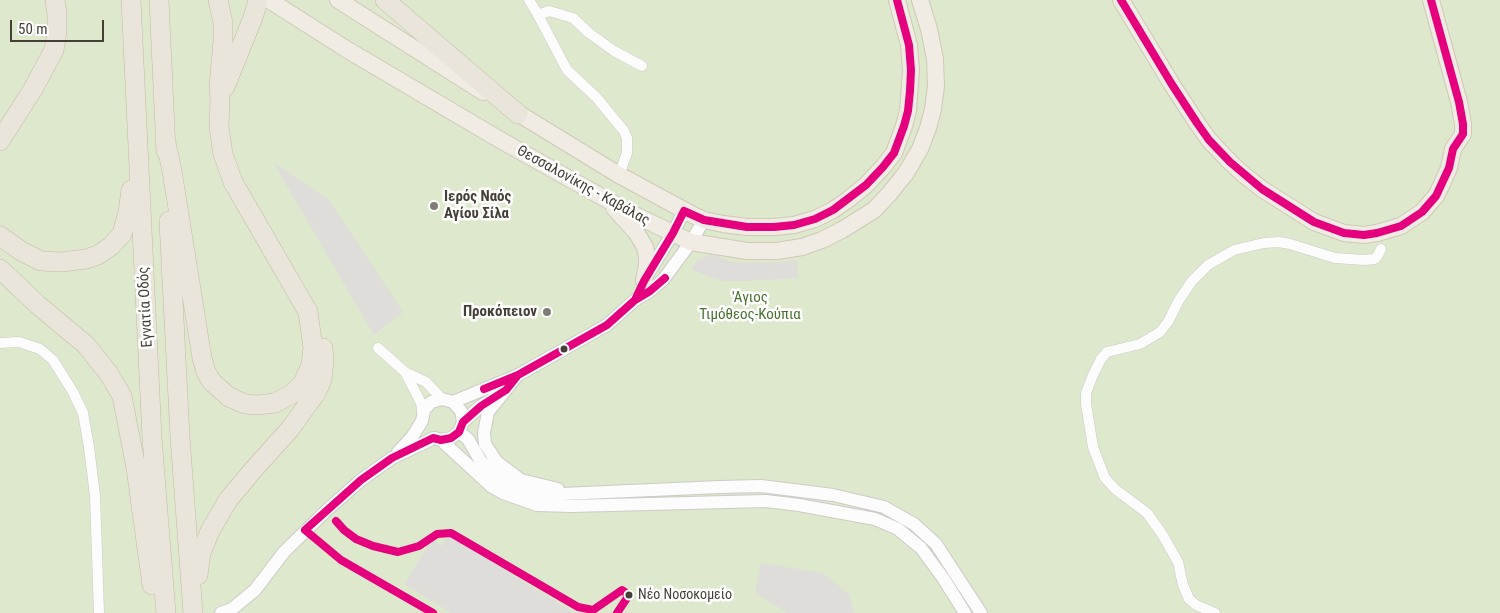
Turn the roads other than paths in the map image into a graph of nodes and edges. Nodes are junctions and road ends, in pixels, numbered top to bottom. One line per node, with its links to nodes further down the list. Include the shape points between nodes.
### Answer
1 (55, 0): 19 (highway, via 58,32 54,50)
2 (131, 0): 20 (highway, Εγνατία Οδός)
3 (159, 0): 18 (highway, Εγνατία Οδός)
4 (218, 0): 16 (highway, via 223,23)
5 (257, 0): 16 (highway, via 258,5)
6 (269, 0): 22 (main road, Θεσσαλονίκης - Καβάλας, via 346,49)
7 (338, 0): 17 (main road, Θεσσαλονίκης - Καβάλας)
8 (385, 0): 17 (highway)
9 (529, 0): 14 (street)
10 (897, 0): 24 (main road, Θεσσαλονίκης - Καβάλας, via 909,45 910,91 904,126 894,153 883,167 849,200 815,219 774,227 747,227)
11 (920, 0): 27 (main road, Θεσσαλονίκης - Καβάλας, via 935,59 934,109 920,149 906,173 882,202 842,230 802,247 747,251)
12 (1121, 0): 13 (main road, via 1198,124 1230,162 1262,189 1314,222 1344,233 1364,235 1401,226 1425,208 1436,196 1463,134 1459,102)
13 (1431, 0)
14 (538, 15): 15 (street, via 549,11 573,18 614,51); 21 (street, via 567,70 596,97 624,131 627,153)
15 (642, 66)
16 (220, 99): 32 (highway, via 220,140 233,182)
17 (518, 114): 21 (main road, Θεσσαλονίκης - Καβάλας)
18 (165, 138): 32 (highway, via 202,358 212,382 229,397 245,404 275,403 292,394 302,383 313,356); 44 (highway, Εγνατία Οδός, via 180,437)
19 (0, 140)
20 (138, 141): 26 (highway, via 122,234 98,255 61,262 41,260); 47 (highway, Εγνατία Οδός, via 152,438)
21 (619, 175): 23 (main road, Θεσσαλονίκης - Καβάλας)
22 (603, 198): 25 (main road, Θεσσαλονίκης - Καβάλας); 30 (main road, via 636,232 645,247)
23 (684, 211): 24 (main road, Θεσσαλονίκης - Καβάλας); 25 (street)
24 (704, 220): 27 (street)
25 (673, 233): 27 (main road, Θεσσαλονίκης - Καβάλας); 30 (street)
26 (0, 236)
27 (692, 242): 31 (street, via 663,280)
28 (1381, 249): 51 (street, via 1377,257 1365,260 1335,258 1279,242 1264,242 1234,250 1208,266 1192,281 1160,332 1140,344 1107,352 1088,386 1086,404 1100,468 1110,484 1147,513 1162,534 1178,562 1189,598 1196,605)
29 (0, 269): 46 (highway, via 38,306 86,345 122,396 136,468)
30 (644, 281): 31 (street)
31 (635, 300): 36 (street, via 607,325)
32 (308, 312): 44 (highway, via 315,316 322,340 322,380 290,429 228,500 210,531 201,553)
33 (0, 342): 45 (street, via 19,342 40,349 52,360 83,412 95,496)
34 (378, 348): 35 (street)
35 (404, 372): 38 (street, via 426,382); 39 (street, via 421,403)
36 (518, 375): 37 (street); 38 (street)
37 (506, 390): 40 (street, via 481,406); 43 (street, via 486,418 485,444 491,454 521,480)
38 (448, 401): 39 (street, via 432,402 424,410); 40 (street, via 461,411)
39 (423, 418): 41 (street, via 426,432); 42 (street, via 412,437)
40 (461, 427): 41 (street, via 451,438); 43 (street, via 480,460 514,487 539,495)
41 (437, 439): 42 (street); 49 (street, via 491,486 531,504 766,501 875,519 898,529 921,548)
42 (392, 458): 48 (street, via 327,510 284,552 255,590 232,609)
43 (580, 493): 50 (street, via 761,486 833,495 884,507 914,524 936,544)
44 (193, 612)
45 (99, 613)
46 (156, 613)
47 (166, 613)
48 (221, 613)
49 (965, 613)
50 (981, 613)
51 (1215, 613)

